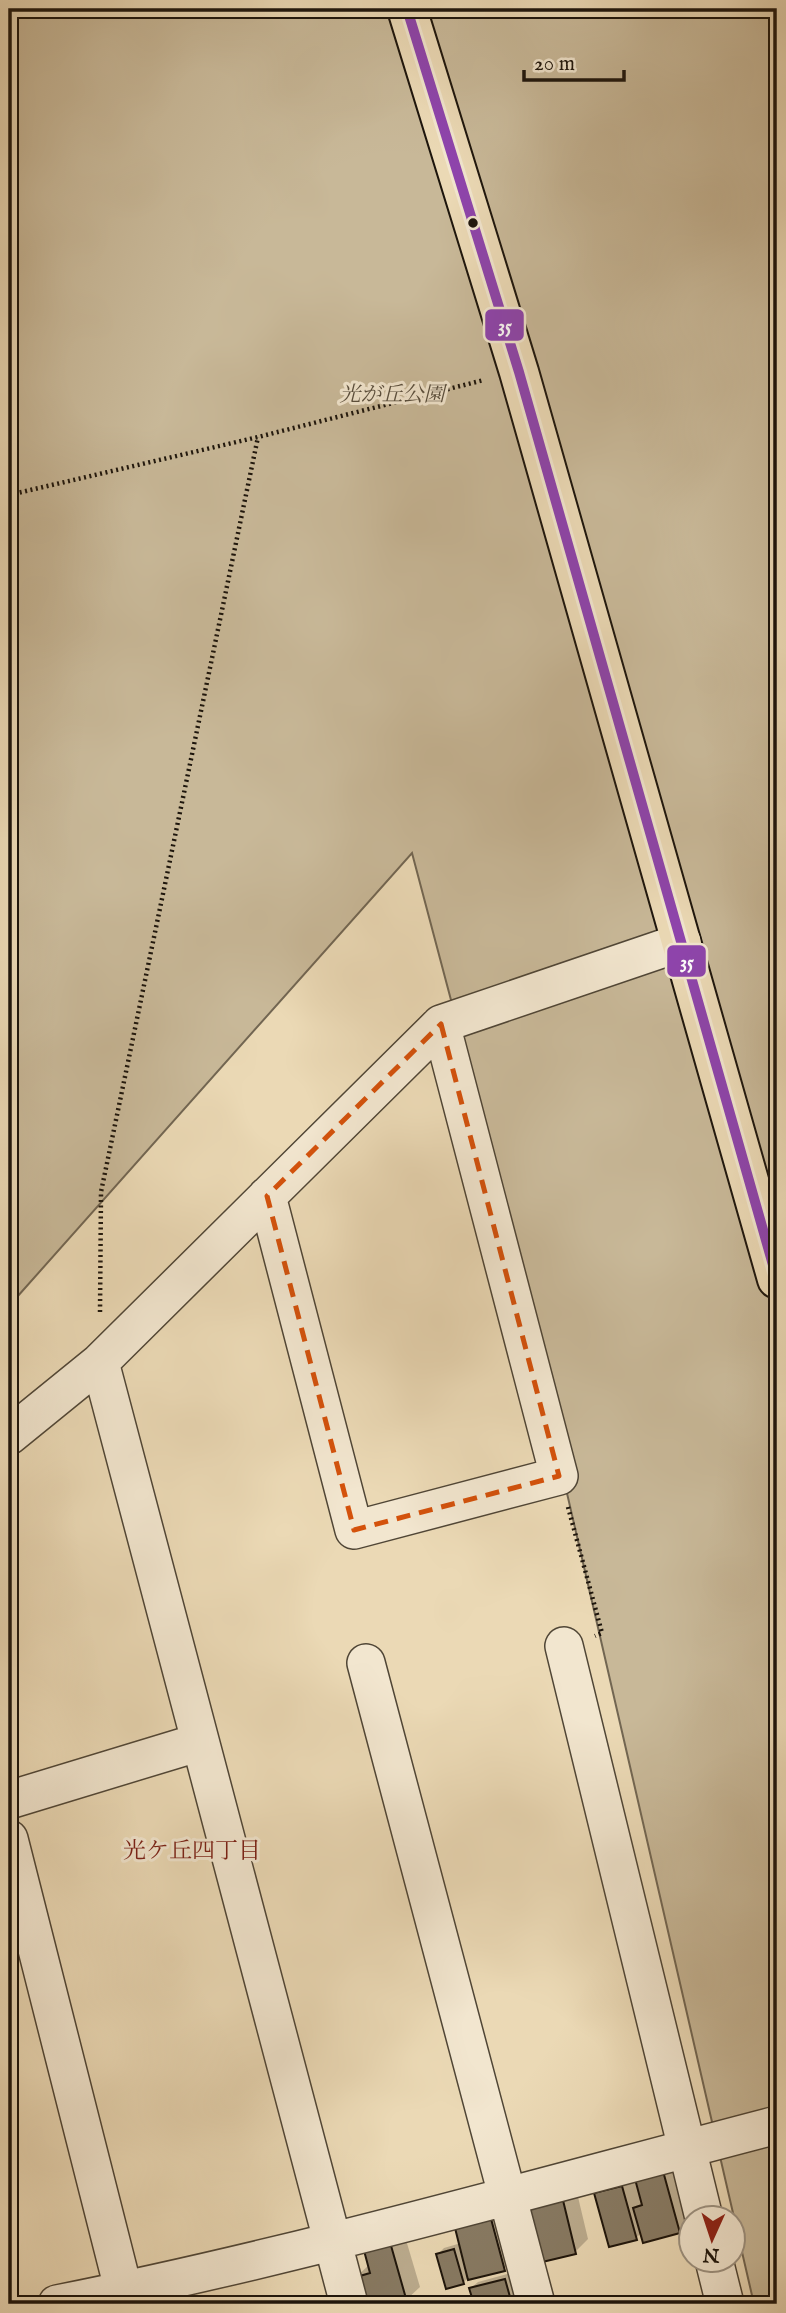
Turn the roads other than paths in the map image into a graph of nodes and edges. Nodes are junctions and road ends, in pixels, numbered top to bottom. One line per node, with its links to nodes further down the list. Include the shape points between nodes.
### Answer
1 (407, 9): 2 (highway, via 519,372)
2 (682, 942): 3 (street); 5 (highway)
3 (441, 1024): 4 (street); 4 (street, via 559,1476 354,1530)
4 (267, 1196): 7 (street)
5 (770, 1225): 6 (highway)
6 (777, 1279)
7 (100, 1362): 8 (street); 11 (street)
8 (9, 1436)
9 (564, 1646): 15 (street)
10 (366, 1663): 16 (street)
11 (200, 1742): 12 (street); 18 (street)
12 (9, 1800)
13 (9, 1839): 20 (street)
14 (777, 2125): 15 (street)
15 (688, 2148): 16 (street); 17 (street)
16 (508, 2194): 18 (street); 23 (street)
17 (701, 2204)
18 (332, 2241): 20 (street); 22 (street)
19 (718, 2274): 24 (street)
20 (125, 2298): 21 (street)
21 (57, 2304)
22 (349, 2304)
23 (536, 2304)
24 (725, 2304)

